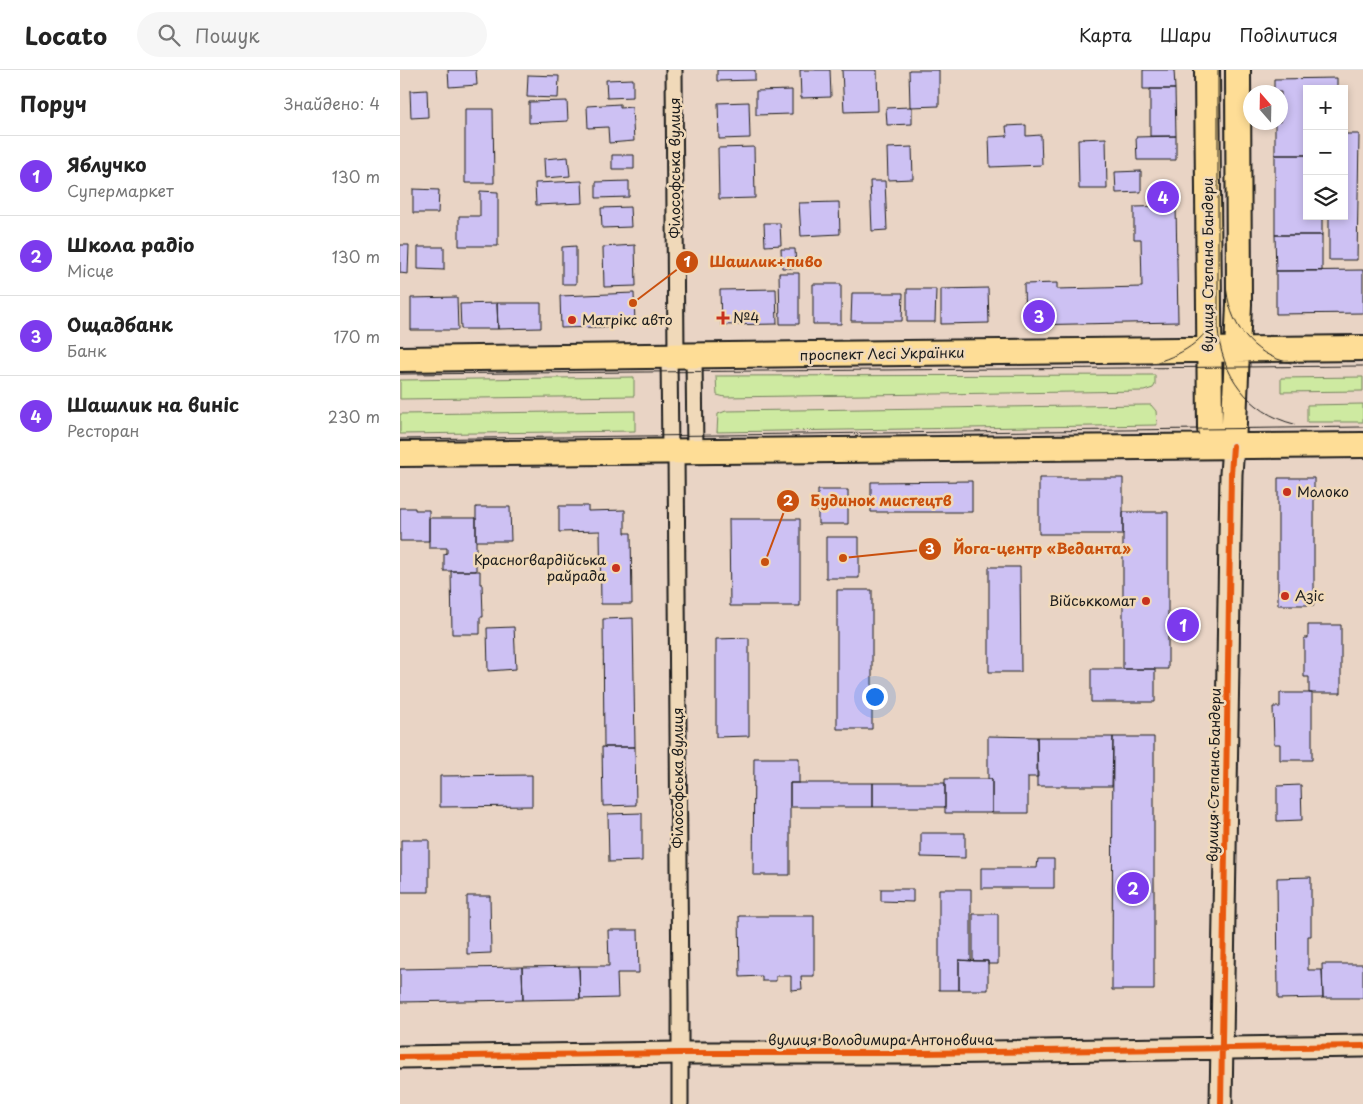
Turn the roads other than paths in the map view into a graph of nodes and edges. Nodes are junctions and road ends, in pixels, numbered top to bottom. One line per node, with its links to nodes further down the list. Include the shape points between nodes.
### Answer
1 (674, 70): 11 (street, Філософська вулиця)
2 (1207, 70): 4 (main road, вулиця Степана Бандери)
3 (1238, 70): 5 (main road, вулиця Степана Бандери)
4 (1208, 304): 9 (main road, вулиця Степана Бандери); 10 (main road, via 1204,318 1194,332)
5 (1239, 304): 6 (main road, вулиця Степана Бандери); 7 (main road, via 1250,326 1267,340)
6 (1238, 348): 7 (main road, проспект Лесі Українки); 9 (main road, проспект Лесі Українки); 14 (main road, вулиця Степана Бандери)
7 (1302, 348): 8 (main road, проспект Лесі Українки)
8 (1363, 348)
9 (1209, 349): 10 (main road, проспект Лесі Українки); 14 (main road, вулиця Степана Бандери, via 1210,429 1222,443)
10 (1160, 350): 11 (main road, проспект Лесі Українки)
11 (679, 356): 12 (main road, проспект Лесі Українки); 15 (street, Філософська вулиця); 15 (street, Філософська вулиця)
12 (400, 359)
13 (1363, 445): 14 (main road)
14 (1233, 446): 15 (main road); 18 (street, вулиця Степана Бандери)
15 (680, 452): 16 (main road); 19 (street, Філософська вулиця)
16 (400, 454)
17 (1363, 1046): 18 (street, вулиця Володимира Антоновича)
18 (1222, 1048): 19 (street, вулиця Володимира Антоновича); 22 (street, вулиця Степана Бандери)
19 (680, 1053): 20 (street, вулиця Володимира Антоновича); 21 (street, Філософська вулиця)
20 (400, 1057)
21 (680, 1104)
22 (1221, 1104)

